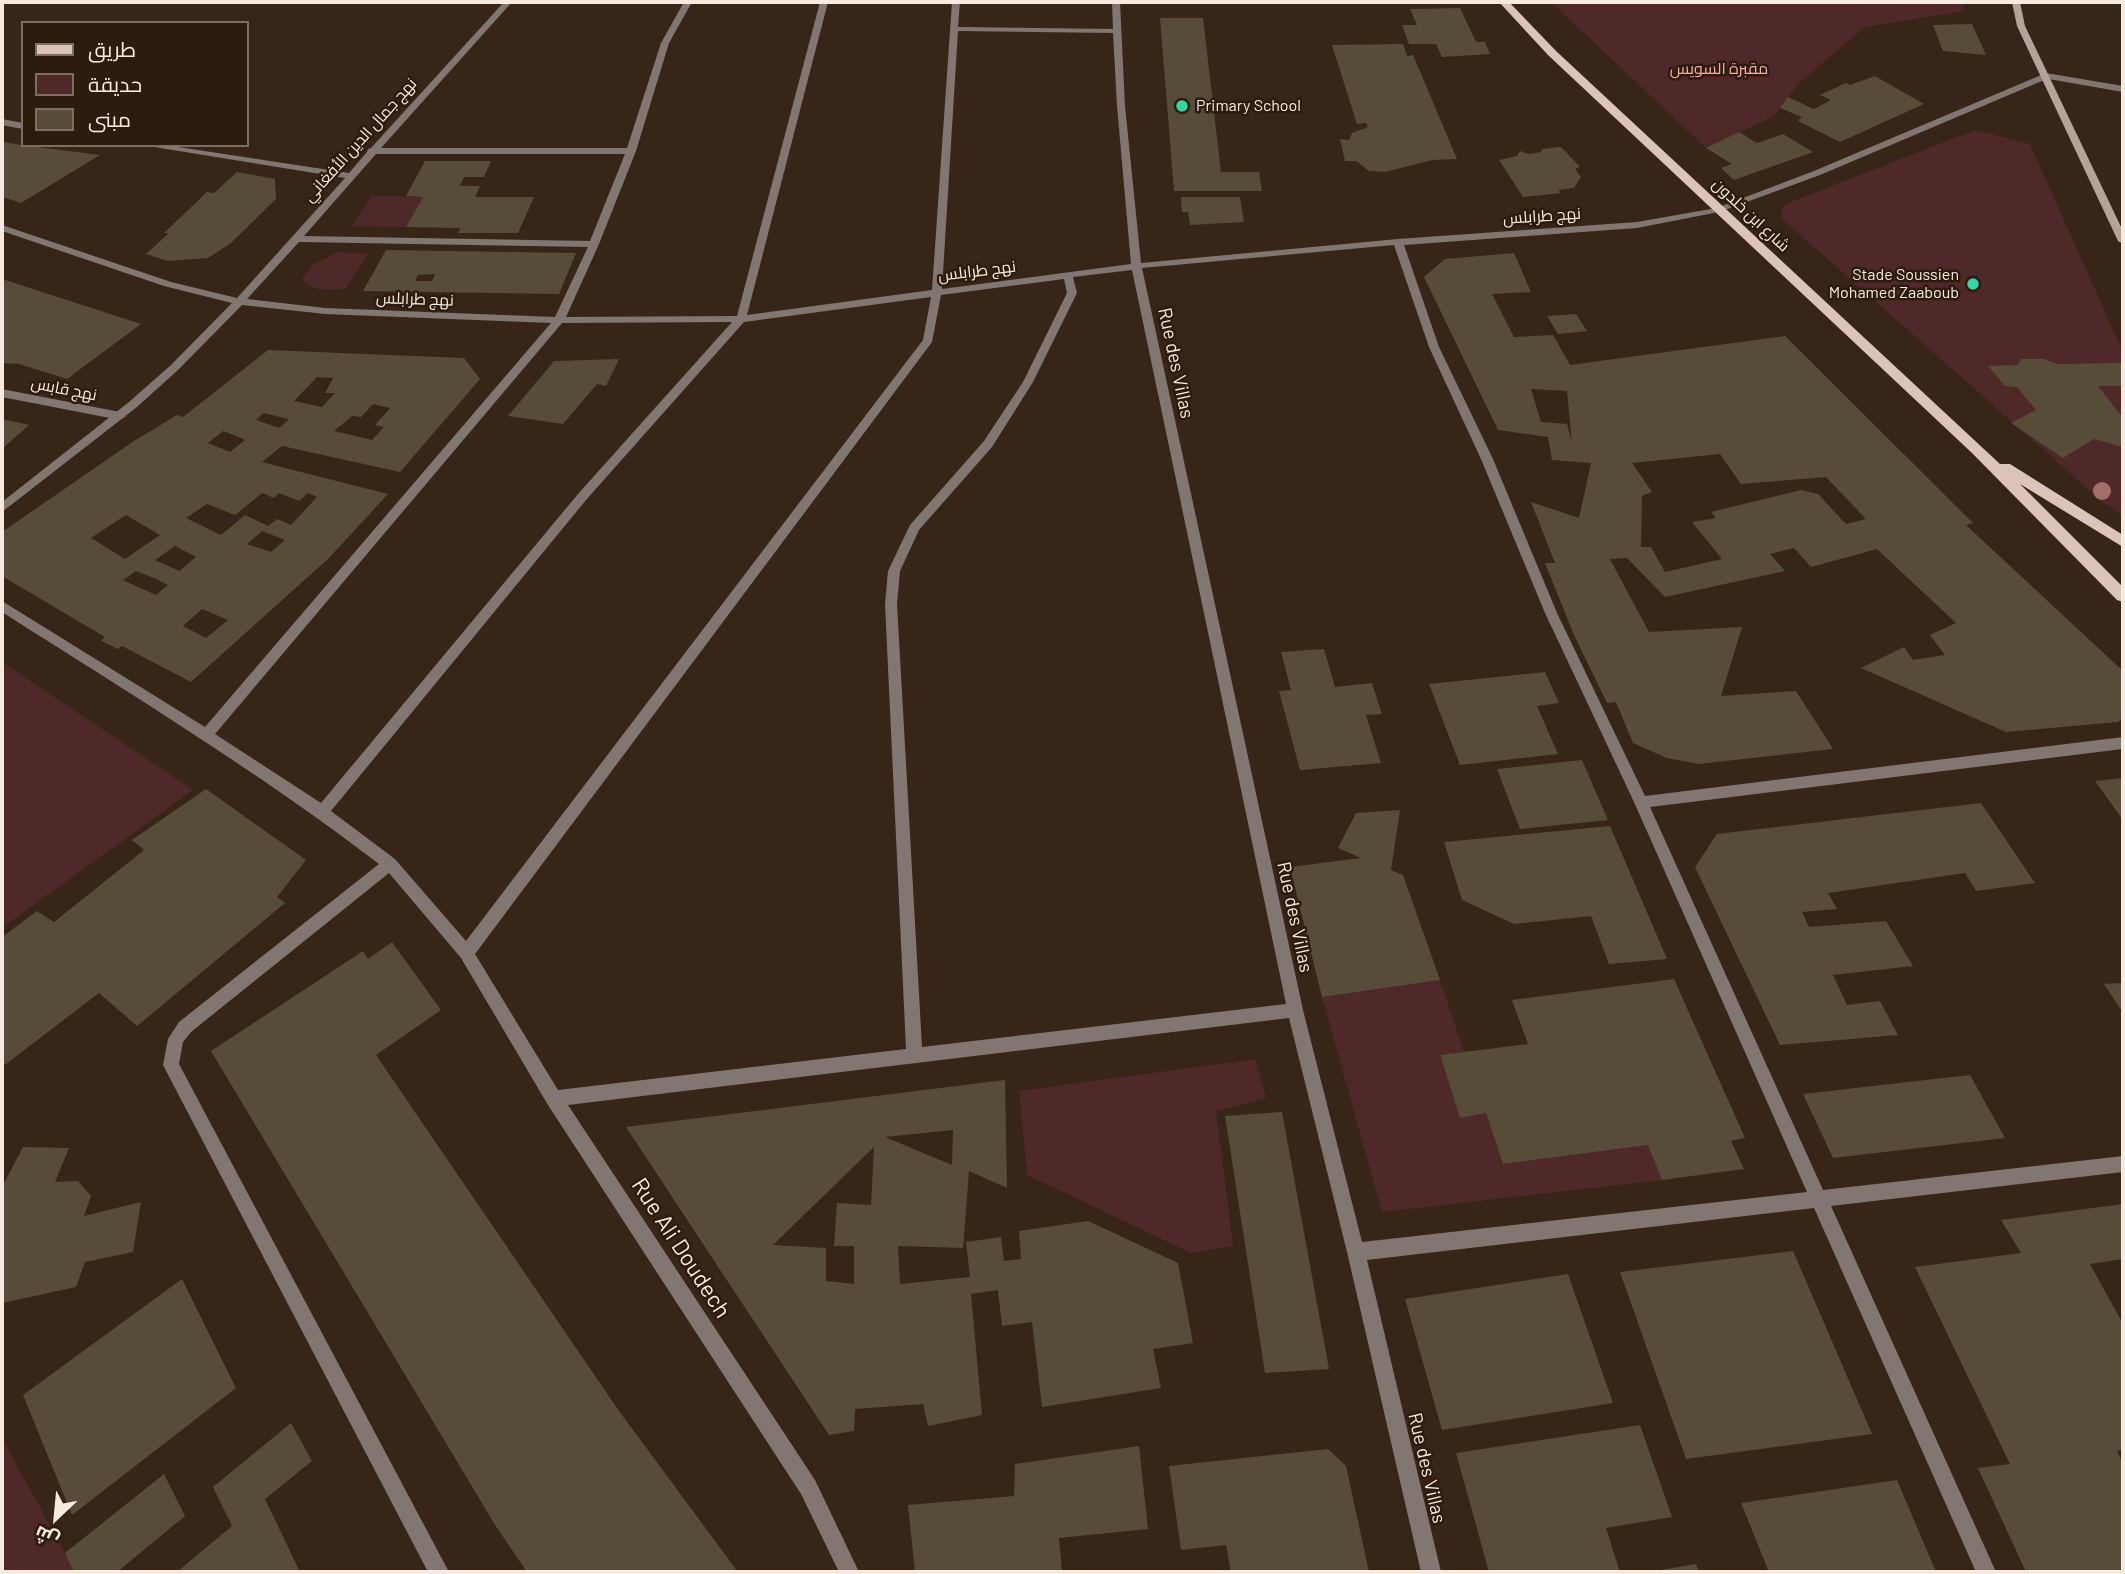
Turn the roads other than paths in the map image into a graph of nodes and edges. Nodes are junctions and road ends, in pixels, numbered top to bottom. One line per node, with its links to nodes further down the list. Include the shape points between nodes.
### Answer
1 (508, 2): 15 (street, نهج جمال الدين الأفغاني)
2 (688, 2): 16 (street, via 665,43)
3 (824, 2): 28 (street)
4 (956, 2): 8 (street)
5 (1116, 2): 9 (street, Rue des Villas)
6 (1504, 2): 18 (main road, شارع ابن خلدون)
7 (2016, 2): 10 (main road, via 2021,26)
8 (954, 29): 9 (street); 26 (street)
9 (1117, 31): 24 (street, Rue des Villas)
10 (2046, 76): 11 (street); 18 (street, نهج طرابلس, via 1817,173); 21 (main road)
11 (2123, 89)
12 (2, 122): 13 (street)
13 (21, 125)
14 (159, 147): 17 (street)
15 (371, 150): 16 (street); 17 (street, نهج جمال الدين الأفغاني)
16 (631, 151): 23 (street)
17 (349, 176): 20 (street, نهج جمال الدين الأفغاني)
18 (1719, 209): 22 (street, نهج طرابلس, via 1637,225); 32 (main road, شارع ابن خلدون)
19 (2, 229): 27 (street, نهج طرابلس, via 168,284)
20 (294, 239): 23 (street); 27 (street, نهج جمال الدين الأفغاني)
21 (2123, 241)
22 (1398, 243): 24 (street, نهج طرابلس); 39 (street, via 1434,347)
23 (594, 244): 29 (street)
24 (1136, 266): 25 (street, نهج طرابلس); 43 (street, Rue des Villas)
25 (1068, 276): 26 (street, نهج طرابلس); 44 (street, via 1072,293 1028,382 988,444 914,528 894,571 891,604)
26 (937, 292): 28 (street, نهج طرابلس); 42 (street, via 928,340)
27 (238, 301): 29 (street, نهج طرابلس, via 325,311); 31 (street, نهج جمال الدين الأفغاني)
28 (741, 319): 29 (street, نهج طرابلس); 40 (street, via 582,497)
29 (559, 320): 37 (street)
30 (2, 393): 31 (street, نهج قابس)
31 (120, 416): 33 (street, نهج جمال الدين الأفغاني)
32 (1977, 450): 34 (main road, شارع ابن خلدون); 35 (main road, شارع ابن خلدون)
33 (2, 508)
34 (2119, 539)
35 (2123, 596)
36 (2, 606): 37 (street, Rue Ali Doudech)
37 (206, 735): 40 (street, Rue Ali Doudech)
38 (2123, 743): 39 (street)
39 (1641, 802): 47 (street)
40 (321, 812): 41 (street, Rue Ali Doudech)
41 (390, 864): 42 (street, Rue Ali Doudech); 49 (street, via 185,1027 176,1039 171,1065)
42 (466, 953): 45 (street, Rue Ali Doudech)
43 (1295, 1010): 44 (street); 48 (street, Rue des Villas)
44 (914, 1056): 45 (street)
45 (554, 1099): 50 (street, Rue Ali Doudech, via 808,1487)
46 (2123, 1164): 47 (street)
47 (1818, 1198): 48 (street); 52 (street)
48 (1356, 1252): 51 (street, Rue des Villas)
49 (439, 1572)
50 (849, 1572)
51 (1432, 1572)
52 (1986, 1572)

